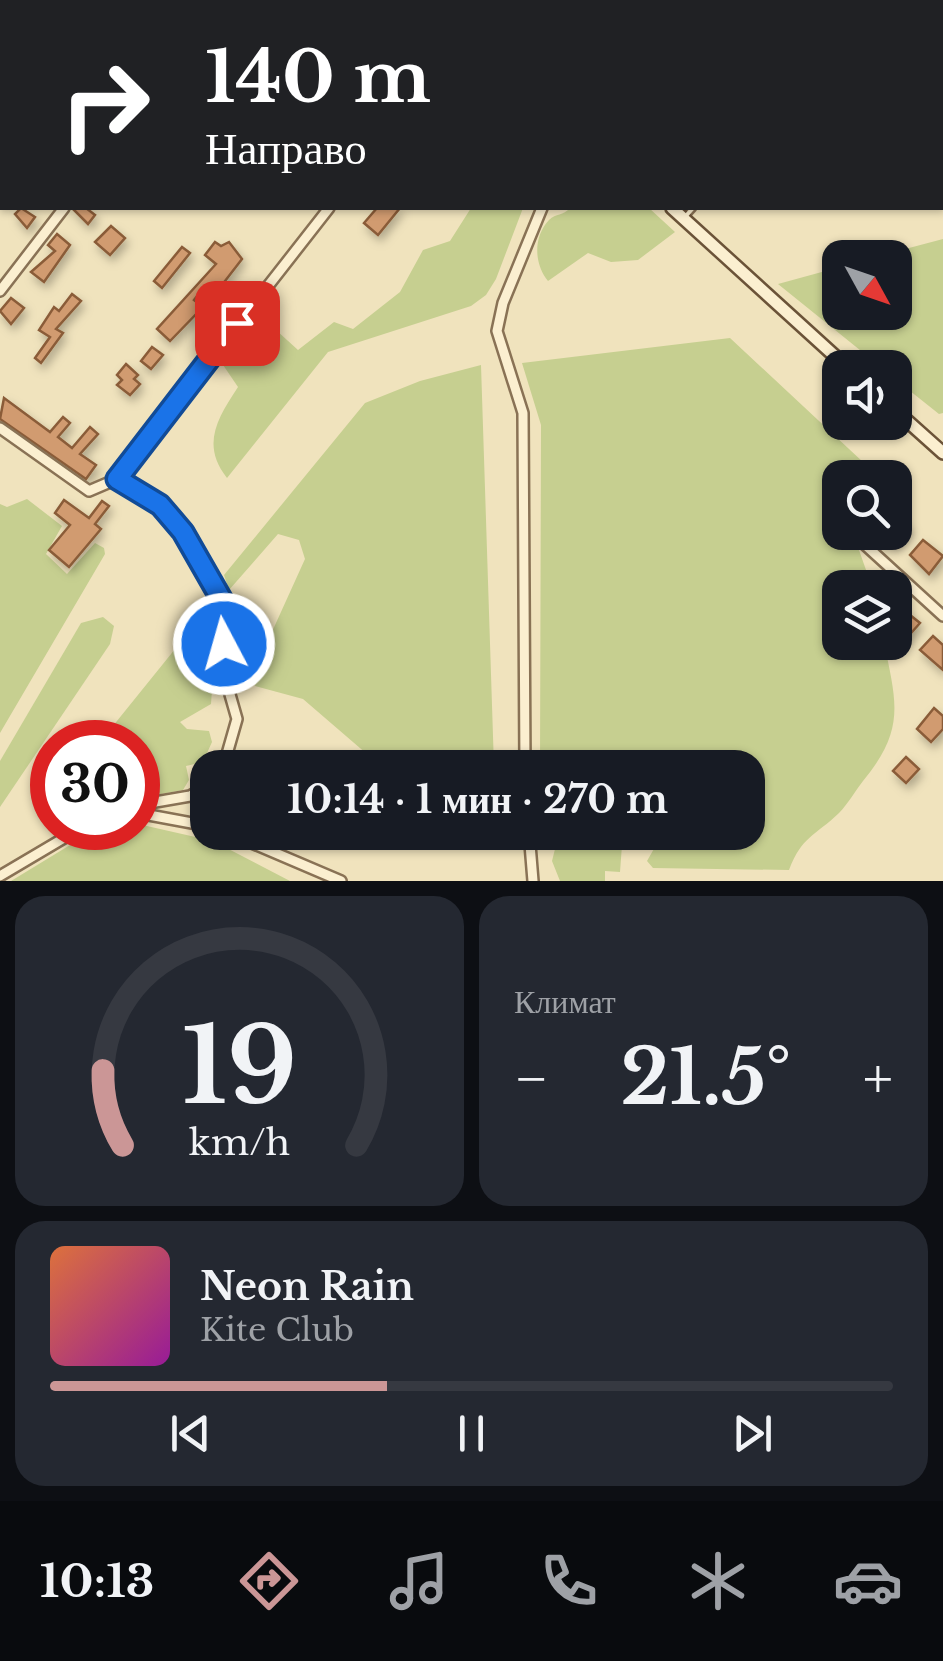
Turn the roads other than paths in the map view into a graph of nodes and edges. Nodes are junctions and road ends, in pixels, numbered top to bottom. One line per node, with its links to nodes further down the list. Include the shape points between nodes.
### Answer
1 (62, 210): 7 (street)
2 (327, 210): 12 (street)
3 (541, 210): 16 (street, via 497,331 524,413)
4 (674, 210): 6 (main road)
5 (691, 210): 6 (lane)
6 (684, 218): 8 (main road)
7 (0, 291)
8 (828, 350)
9 (912, 425): 11 (main road)
10 (0, 428): 12 (street, via 89,491)
11 (943, 453)
12 (117, 479): 15 (street, via 174,520 227,609 227,684 237,718)
13 (871, 550): 14 (street)
14 (943, 616)
15 (228, 750)
16 (525, 750)
17 (190, 796): 18 (street)
18 (160, 801)
19 (160, 817): 20 (street)
20 (190, 823)
21 (44, 850): 24 (street)
22 (268, 850): 25 (street)
23 (531, 850): 26 (street)
24 (0, 876)
25 (341, 881)
26 (533, 881)

